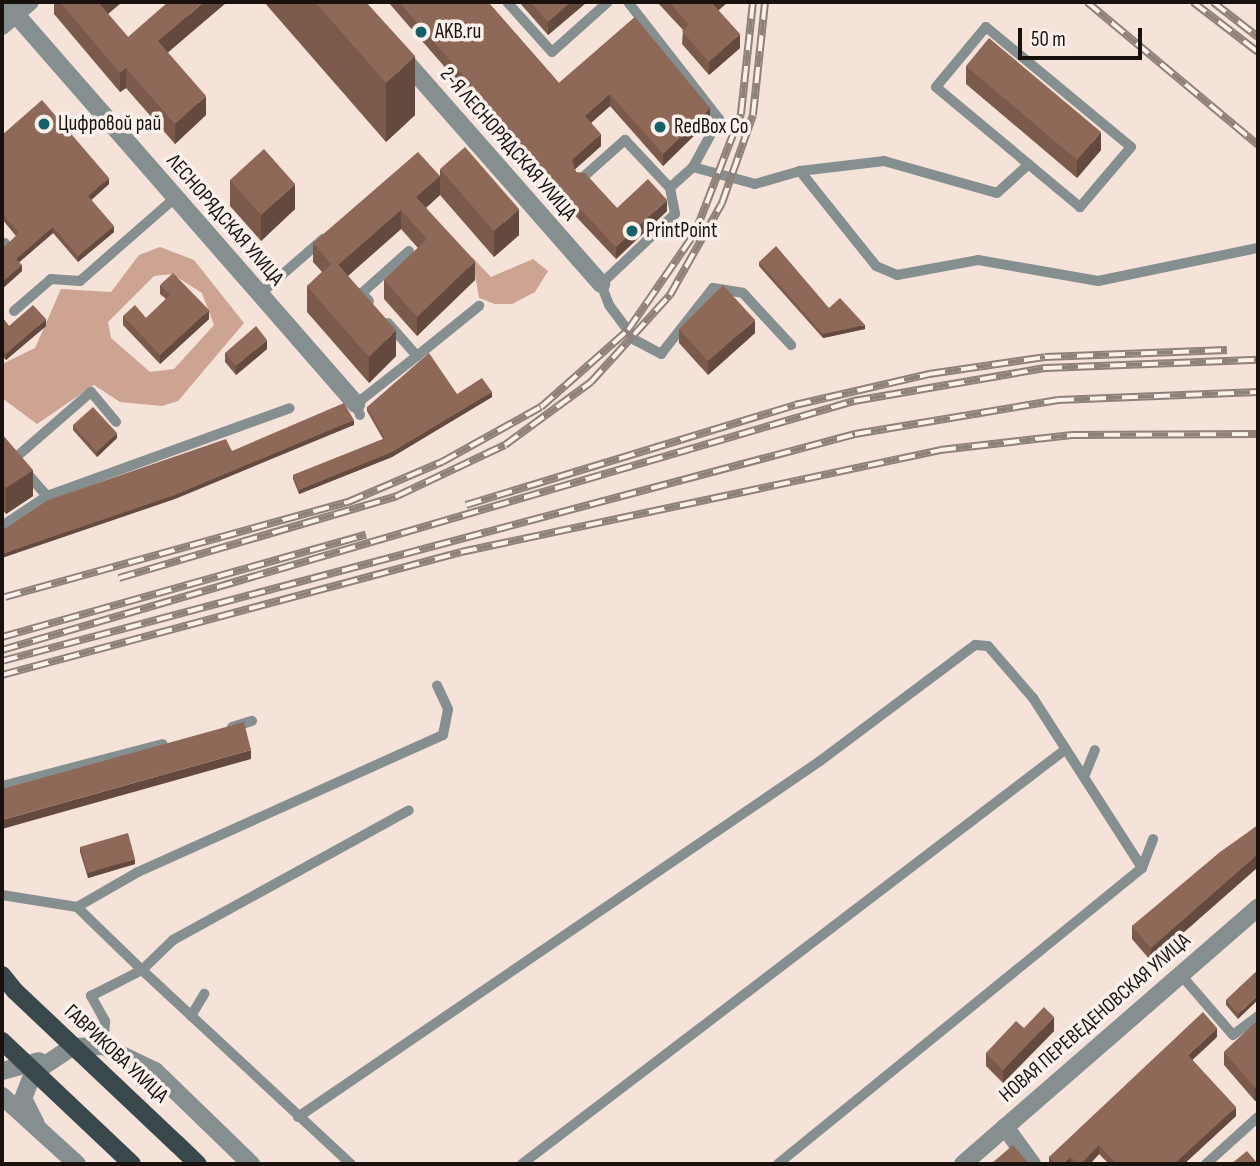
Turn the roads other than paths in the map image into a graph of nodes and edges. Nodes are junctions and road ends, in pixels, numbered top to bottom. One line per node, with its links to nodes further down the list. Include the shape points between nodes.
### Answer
1 (30, 2): 5 (street)
2 (507, 2): 3 (lane, via 552,52)
3 (608, 2)
4 (628, 2): 8 (lane, via 717,110 713,136)
5 (7, 14): 12 (street, ЛЕСНОРЯДСКАЯ УЛИЦА)
6 (388, 41): 16 (street, 2-Я ЛЕСНОРЯДСКАЯ УЛИЦА)
7 (1029, 164): 7 (lane, via 936,87 986,26 1131,147 1080,207); 9 (lane, via 997,193 884,161 844,161)
8 (693, 167): 9 (lane, via 755,184); 11 (lane)
9 (800, 171): 14 (lane, via 876,266 897,275 978,260 1098,281)
10 (582, 179): 11 (lane, via 625,140)
11 (670, 188): 16 (lane, via 675,214)
12 (176, 197): 17 (street, ЛЕСНОРЯДСКАЯ УЛИЦА); 19 (lane, via 80,281 51,279)
13 (335, 228): 17 (lane)
14 (1258, 248)
15 (410, 251): 21 (lane, via 362,293)
16 (601, 284): 20 (lane, via 608,305 652,352 661,354 713,288 743,293)
17 (260, 294): 23 (street, ЛЕСНОРЯДСКАЯ УЛИЦА)
18 (479, 306): 21 (lane)
19 (14, 311)
20 (791, 345)
21 (416, 356): 23 (lane)
22 (290, 408): 27 (lane)
23 (358, 410)
24 (116, 422): 26 (lane, via 91,392)
25 (2, 445): 26 (lane)
26 (14, 459): 27 (lane)
27 (47, 496): 28 (lane)
28 (2, 526)
29 (437, 685): 41 (lane, via 448,709 443,735 138,872)
30 (252, 722): 31 (lane)
31 (212, 732)
32 (173, 742): 36 (lane)
33 (1066, 749): 35 (lane); 54 (lane, via 1011,669 988,646 975,645 820,761); 63 (lane)
34 (1095, 750): 35 (lane)
35 (1084, 777): 39 (lane)
36 (2, 786)
37 (409, 810): 43 (lane, via 173,940)
38 (1153, 839): 39 (lane)
39 (1142, 868): 64 (lane)
40 (2, 895): 41 (lane)
41 (77, 907): 43 (lane)
42 (1258, 908): 44 (street, НОВАЯ ПЕРЕВЕДЕНОВСКАЯ УЛИЦА)
43 (142, 970): 47 (lane); 50 (lane, via 91,996 105,1021)
44 (1181, 975): 48 (lane, via 1233,1035); 57 (street, НОВАЯ ПЕРЕВЕДЕНОВСКАЯ УЛИЦА)
45 (2, 976): 60 (main road, ГАВРИКОВА УЛИЦА, bridge)
46 (204, 994): 47 (lane)
47 (191, 1016): 54 (lane)
48 (1258, 1016)
49 (2, 1041): 59 (main road, bridge)
50 (103, 1046): 51 (street, via 72,1047); 61 (street, via 155,1071)
51 (46, 1060): 52 (street); 56 (street, via 23,1099)
52 (2, 1071)
53 (2, 1096): 56 (street)
54 (298, 1117): 62 (lane)
55 (1258, 1117): 67 (lane)
56 (36, 1124): 58 (street)
57 (1004, 1126): 65 (street, НОВАЯ ПЕРЕВЕДЕНОВСКАЯ УЛИЦА); 66 (street)
58 (77, 1164)
59 (132, 1164)
60 (198, 1164)
61 (251, 1164)
62 (351, 1164)
63 (522, 1164)
64 (778, 1164)
65 (963, 1164)
66 (1032, 1164)
67 (1206, 1164)

